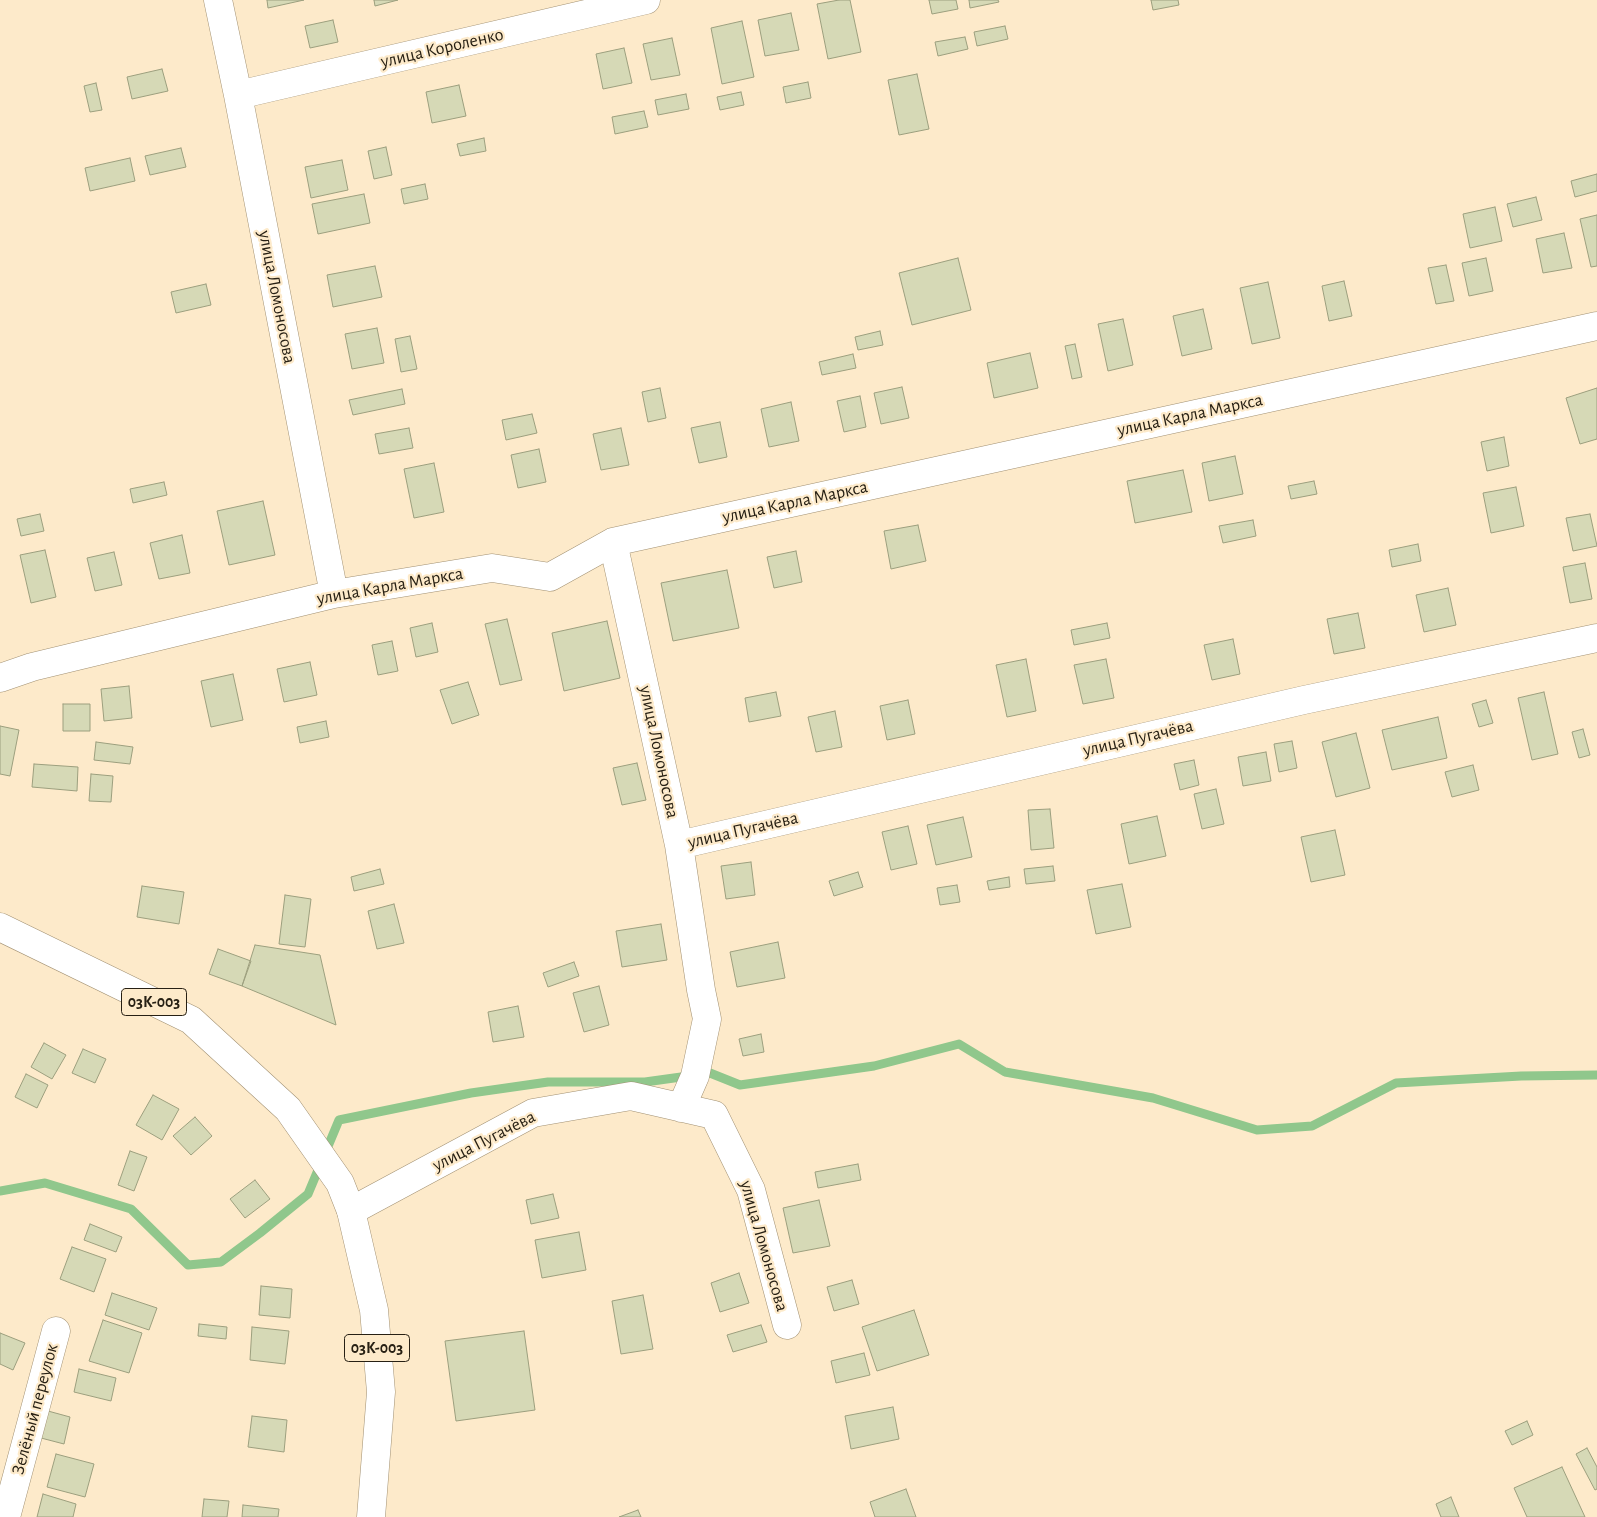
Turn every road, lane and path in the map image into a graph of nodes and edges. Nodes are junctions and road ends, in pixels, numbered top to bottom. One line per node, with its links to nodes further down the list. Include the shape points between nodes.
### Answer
1 (218, 0): 3 (street, улица Ломоносова)
2 (646, 0): 3 (street, улица Короленко)
3 (238, 96): 6 (street, улица Ломоносова)
4 (1597, 326): 5 (street, улица Карла Маркса)
5 (613, 542): 6 (street, улица Карла Маркса, via 550,577 492,568); 9 (street, улица Ломоносова)
6 (334, 594): 8 (street, улица Карла Маркса, via 32,667)
7 (1597, 638): 9 (street, улица Пугачёва, via 1304,700)
8 (0, 678)
9 (679, 844): 11 (street, улица Ломоносова, via 707,1019 695,1076)
10 (0, 926): 13 (street, 03К-003, via 191,1020 288,1109 340,1182)
11 (681, 1108): 12 (street, улица Пугачёва); 13 (street, улица Пугачёва, via 631,1096 533,1113)
12 (714, 1114): 14 (street, улица Ломоносова, via 752,1190)
13 (351, 1211): 17 (street, 03К-003, via 374,1310 381,1392)
14 (787, 1324)
15 (56, 1331): 16 (street, Зелёный переулок)
16 (6, 1517)
17 (371, 1517)

